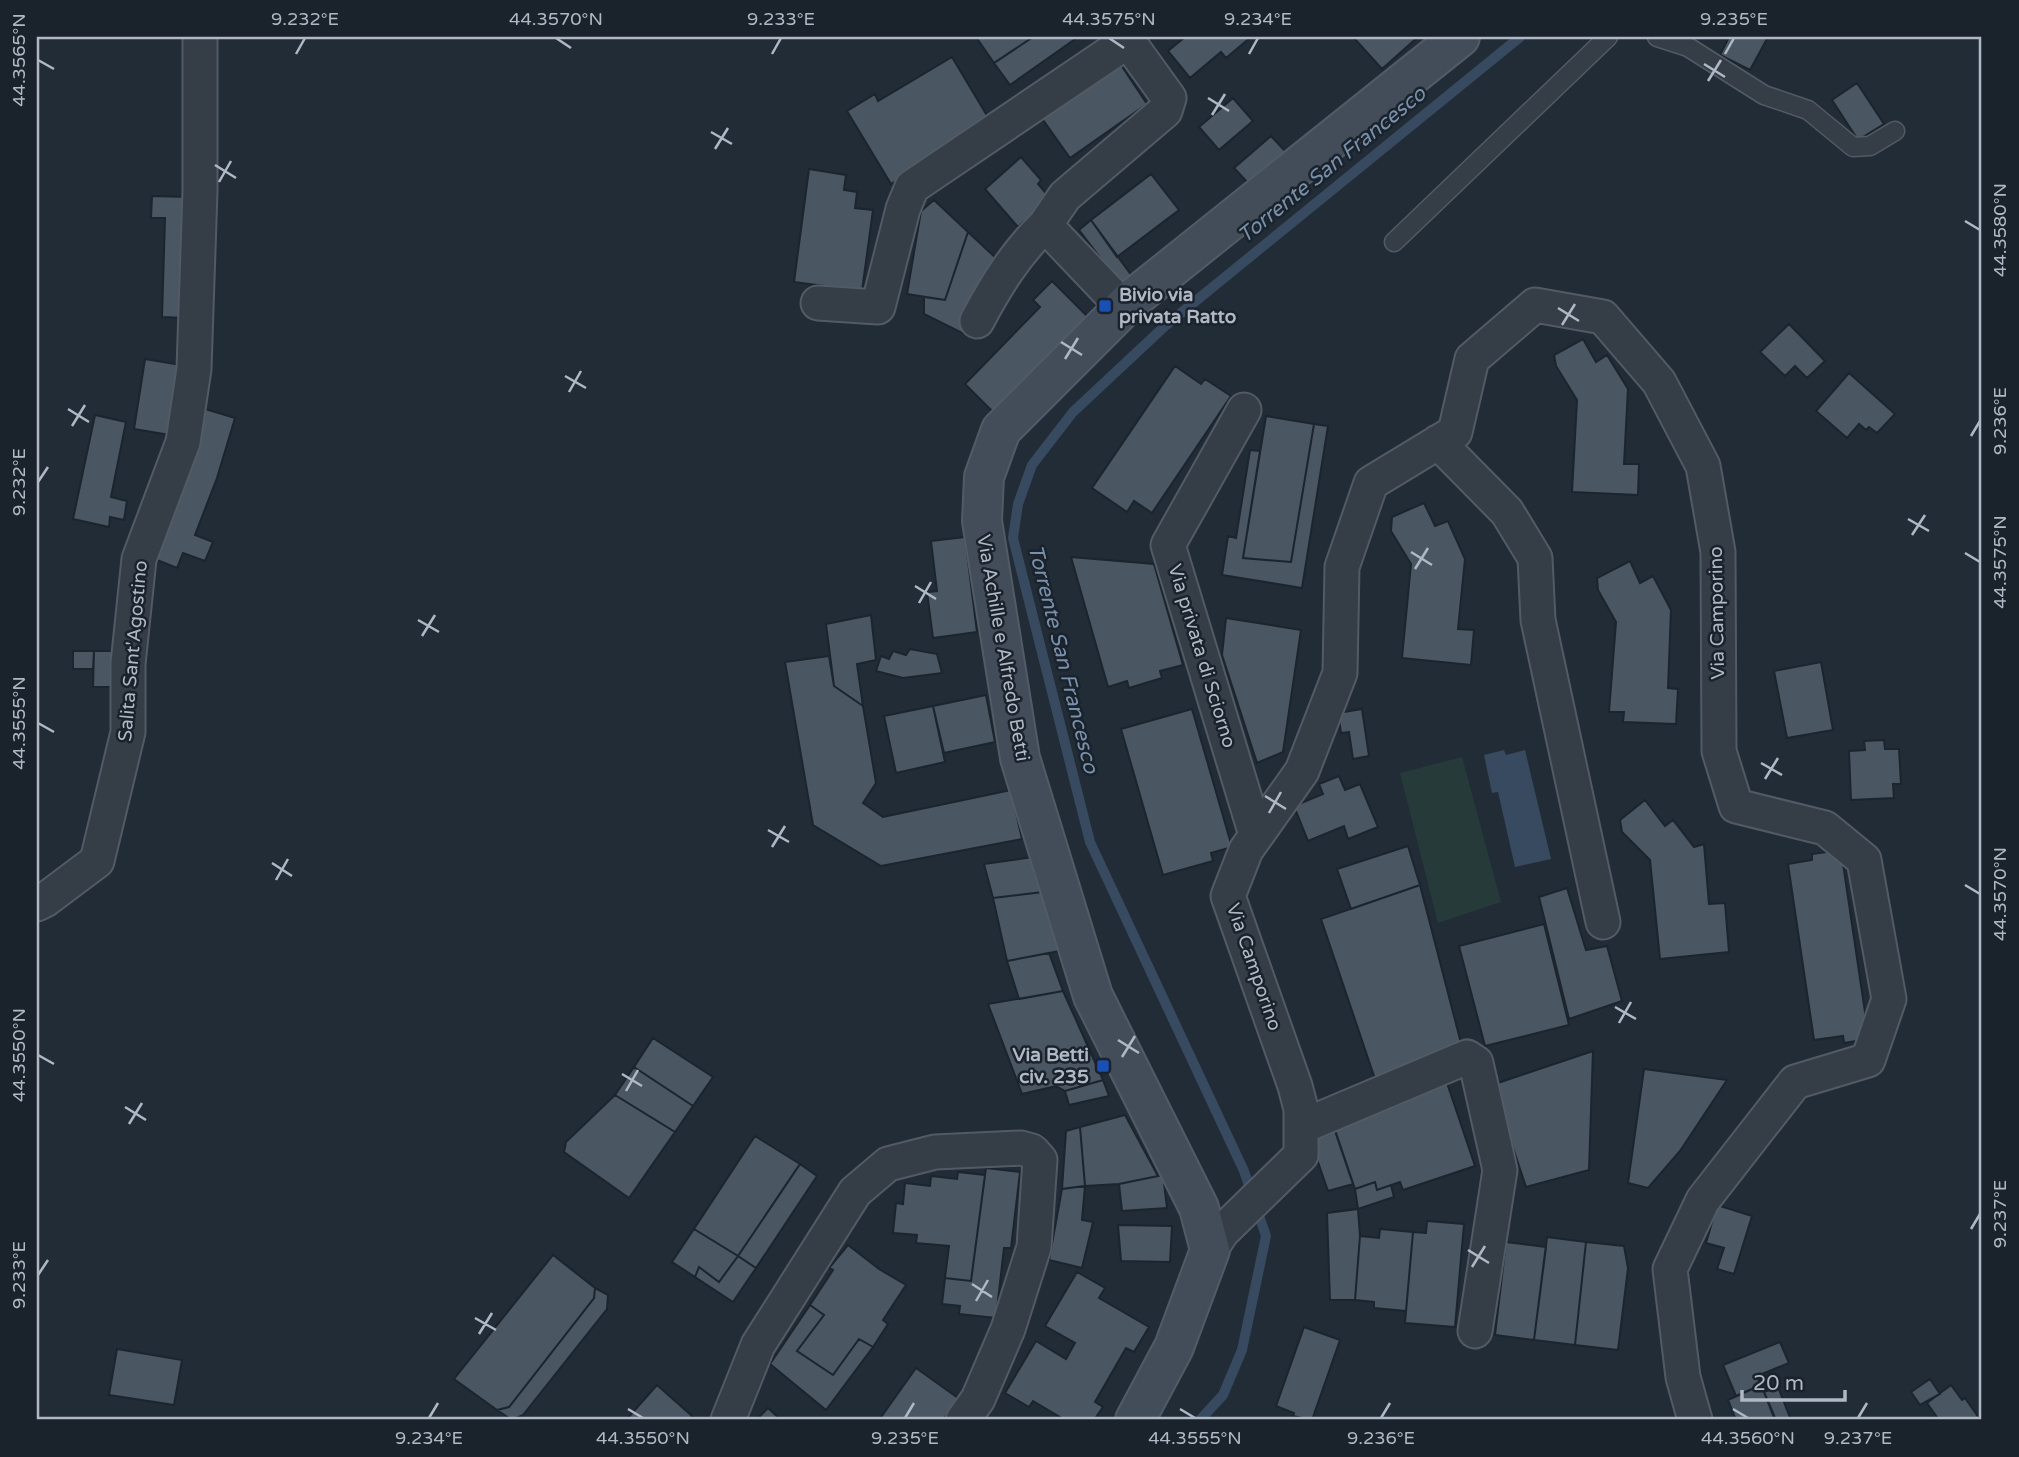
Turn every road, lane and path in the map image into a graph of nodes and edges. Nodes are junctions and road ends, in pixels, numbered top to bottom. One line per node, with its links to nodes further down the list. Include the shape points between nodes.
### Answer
1 (200, 37): 14 (street, Salita Sant'Agostino, via 194,369 183,442 139,559 128,664 128,732 97,861)
2 (1460, 37): 9 (street, Via Achille e Alfredo Betti)
3 (1608, 37): 7 (lane)
4 (1657, 37): 5 (lane, via 1688,47 1764,95 1808,110 1853,147 1870,146)
5 (1895, 131)
6 (1045, 225): 8 (street, via 1065,196 1165,111 1169,98 1133,48 1119,47 912,187 878,307); 9 (street); 10 (street, via 1023,246)
7 (1394, 242)
8 (818, 303)
9 (1123, 307): 17 (street, Via Achille e Alfredo Betti, via 1001,430 984,477 982,522 1020,758 1093,996)
10 (977, 321)
11 (1244, 410): 13 (street, Via privata di Sciorno, via 1168,545)
12 (1438, 442): 13 (street, Via Camporino, via 1371,483 1342,567 1340,673 1302,771); 15 (street, via 1507,512 1535,558 1538,620); 22 (street, Via Camporino, via 1455,432 1472,359 1535,305 1603,317 1659,382 1703,466 1718,552 1719,751 1736,806 1825,828 1864,860 1889,999 1868,1060 1794,1082 1703,1200 1670,1269 1684,1377)
13 (1256, 835): 16 (street, Via Camporino, via 1228,897 1295,1086)
14 (37, 904)
15 (1603, 922)
16 (1301, 1141): 17 (street); 18 (street, via 1467,1058 1476,1063 1500,1170)
17 (1216, 1241): 21 (street, via 1174,1347)
18 (1475, 1331)
19 (728, 1420): 20 (street, via 758,1345 855,1192 888,1164 935,1152 1021,1148 1040,1160 1034,1247 1008,1329 978,1399)
20 (963, 1420)
21 (1135, 1420)
22 (1695, 1420)

